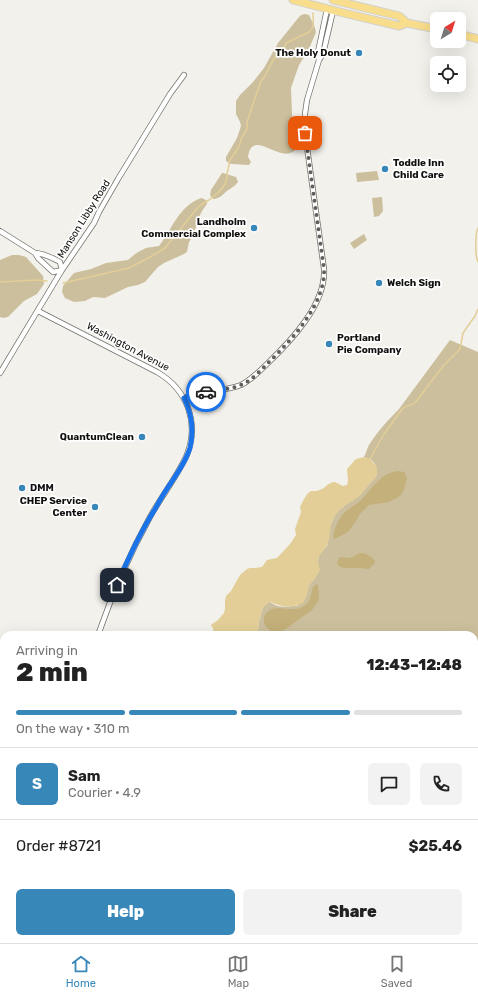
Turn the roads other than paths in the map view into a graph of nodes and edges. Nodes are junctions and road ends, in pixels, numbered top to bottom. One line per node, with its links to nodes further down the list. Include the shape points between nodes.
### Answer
1 (293, 0): 4 (main road)
2 (333, 0): 4 (main road); 5 (main road)
3 (353, 0): 5 (main road, via 388,10)
4 (330, 10): 6 (main road, via 399,26); 16 (street, via 305,111 305,133 324,269 319,297 292,339 252,378 237,386)
5 (391, 14): 6 (main road)
6 (407, 22): 7 (main road)
7 (430, 27)
8 (466, 36): 9 (main road)
9 (478, 39)
10 (184, 75): 13 (street, Manson Libby Road, via 118,179 94,223)
11 (0, 231): 12 (street)
12 (35, 253): 13 (street, via 47,255 60,262); 13 (street, via 53,272)
13 (62, 270): 14 (street, Manson Libby Road)
14 (38, 311): 15 (street, Manson Libby Road); 16 (street, Washington Avenue, via 169,379)
15 (0, 372)
16 (184, 398): 17 (street, Washington Avenue, via 192,421 189,451 140,536)
17 (99, 631)

